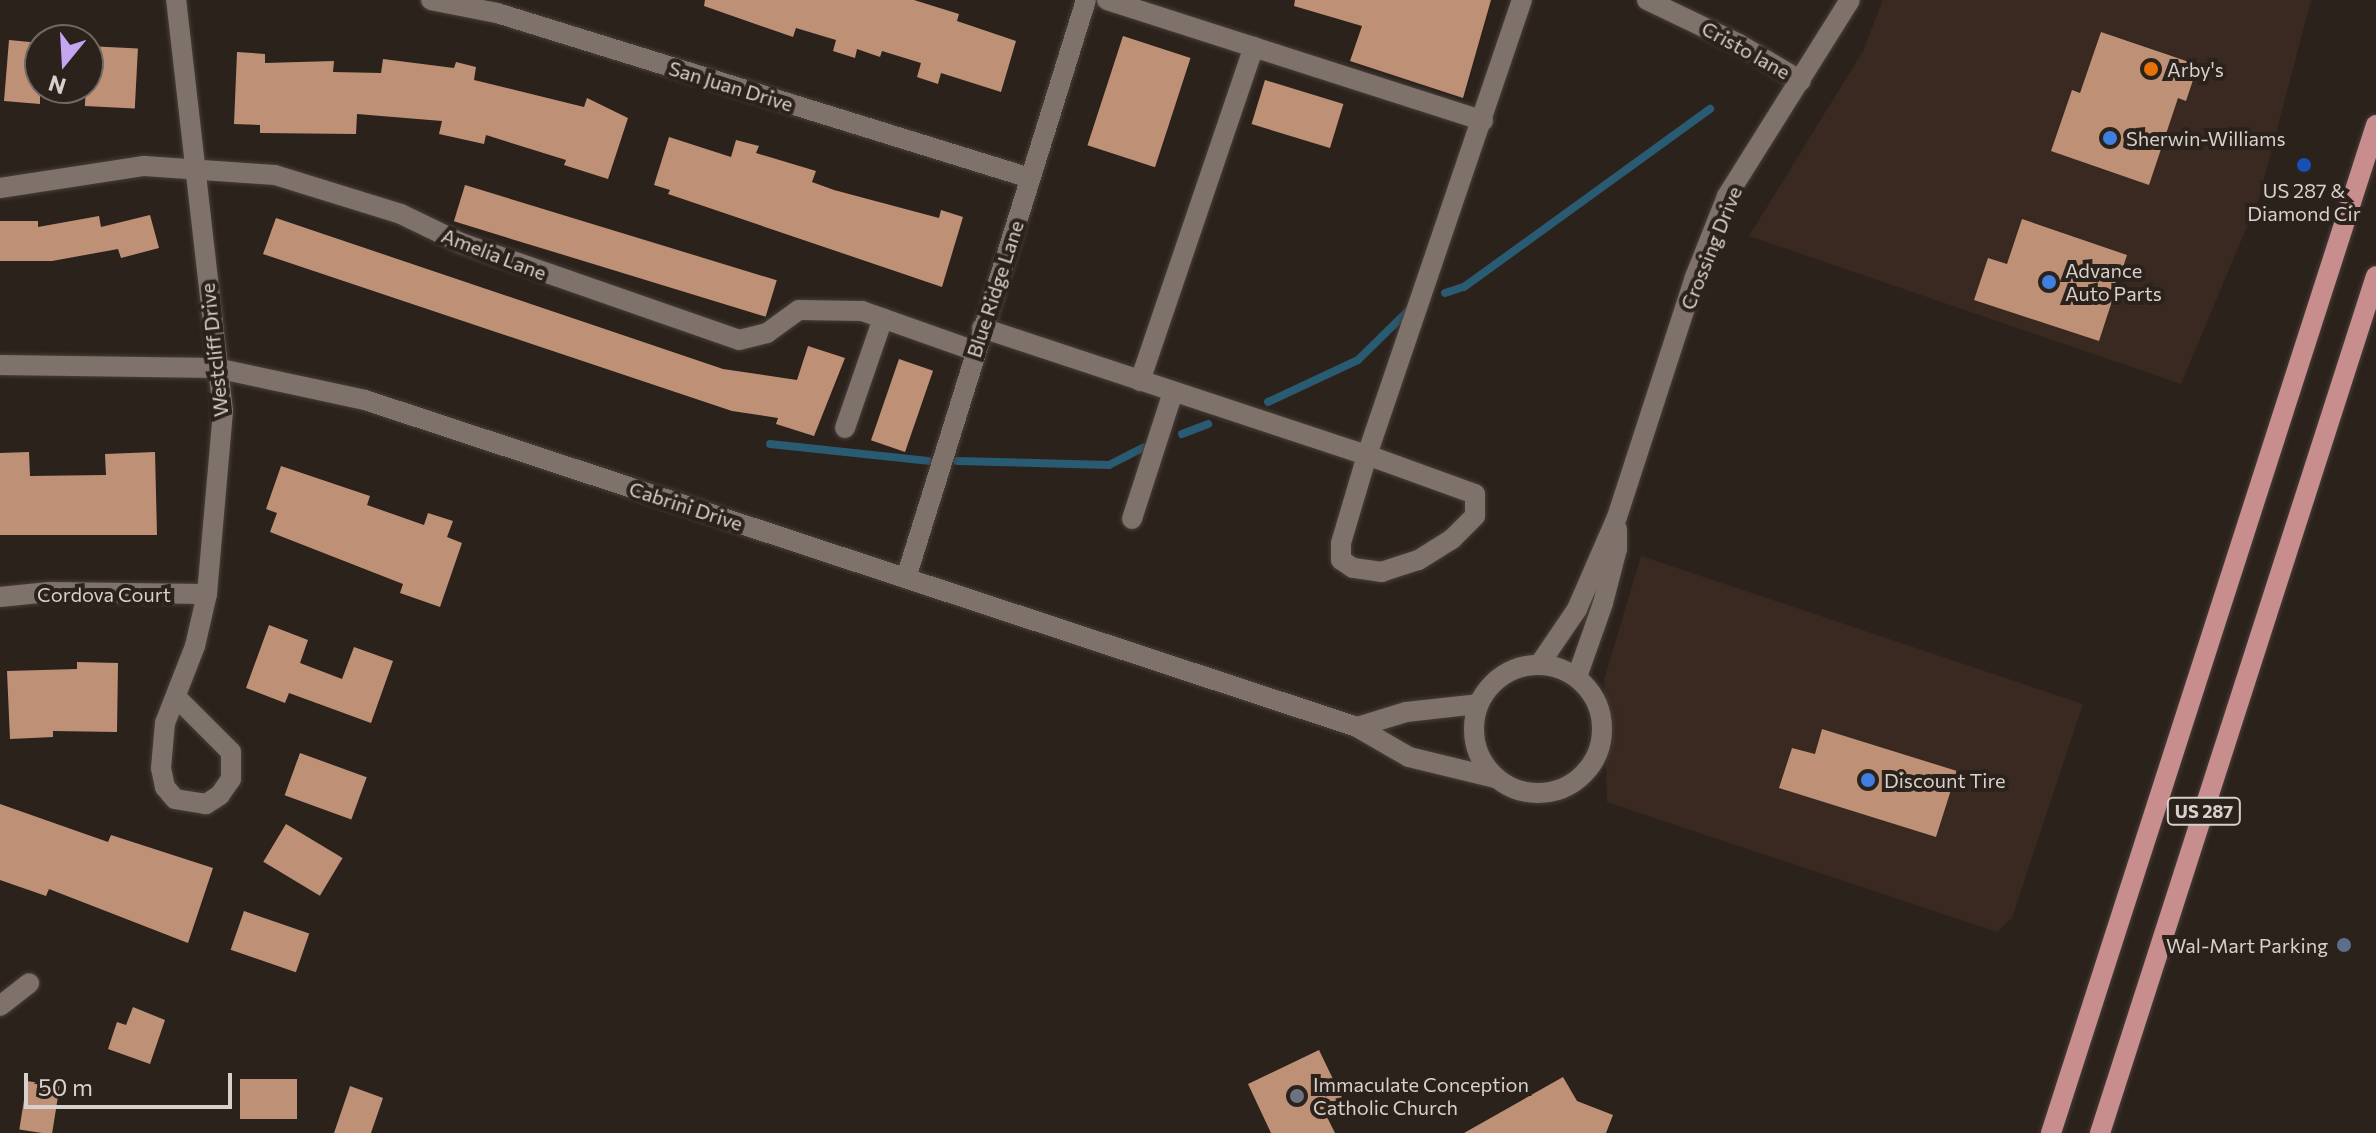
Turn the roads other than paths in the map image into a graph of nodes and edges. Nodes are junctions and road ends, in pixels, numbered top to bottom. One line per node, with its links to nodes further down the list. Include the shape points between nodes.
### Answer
1 (176, 0): 12 (street, Westcliff Drive)
2 (445, 0): 13 (street, San Juan Drive)
3 (1086, 0): 13 (street, Blue Ridge Lane)
4 (1107, 0): 8 (street)
5 (1522, 0): 10 (street)
6 (1647, 0): 9 (street, Cristo lane)
7 (1850, 0): 9 (street, Crossing Drive)
8 (1254, 47): 10 (street); 21 (street)
9 (1801, 81): 25 (street, Crossing Drive, via 1727,196 1695,277)
10 (1483, 121): 24 (street)
11 (2376, 125): 38 (main road, US 287)
12 (194, 168): 14 (street, Amelia Lane, via 88,172); 16 (street, Amelia Lane, via 275,175 401,214 461,243 739,340 767,333 799,310 862,311); 20 (street, Westcliff Drive)
13 (1030, 178): 17 (street, Blue Ridge Lane)
14 (0, 188)
15 (2376, 276): 39 (main road, US 287)
16 (883, 318): 18 (street, Amelia Lane); 23 (street)
17 (982, 328): 18 (street, Blue Ridge Lane); 21 (street)
18 (975, 351): 27 (street, Blue Ridge Lane)
19 (0, 365): 20 (street, Cabrini Drive)
20 (216, 368): 27 (street, Cabrini Drive, via 365,400); 28 (street, Westcliff Drive, via 223,411)
21 (1140, 381): 22 (street)
22 (1173, 392): 24 (street); 26 (street)
23 (845, 428)
24 (1367, 455): 24 (street, via 1341,543 1341,560 1353,568 1382,572 1418,560 1452,539 1475,516 1475,494)
25 (1617, 517): 30 (street, Crossing Drive, via 1577,609); 31 (street, Crossing Drive, via 1617,549)
26 (1132, 519)
27 (906, 578): 34 (street, Cabrini Drive)
28 (207, 594): 29 (street, Cordova Court, via 49,592); 32 (street, Westcliff Drive)
29 (0, 597)
30 (1539, 665): 31 (street); 33 (street, via 1503,675)
31 (1577, 677): 35 (street, via 1591,692 1602,719 1600,749 1591,767 1556,792 1534,794)
32 (176, 697): 32 (street, Westcliff Drive, via 231,752 231,779 206,804 185,804 165,787 161,749)
33 (1478, 704): 34 (street, via 1406,712); 35 (street, via 1475,744)
34 (1357, 727): 35 (street, Cabrini Drive, via 1409,757)
35 (1495, 778)
36 (29, 983): 37 (street)
37 (0, 1006)
38 (2051, 1133)
39 (2100, 1133)

